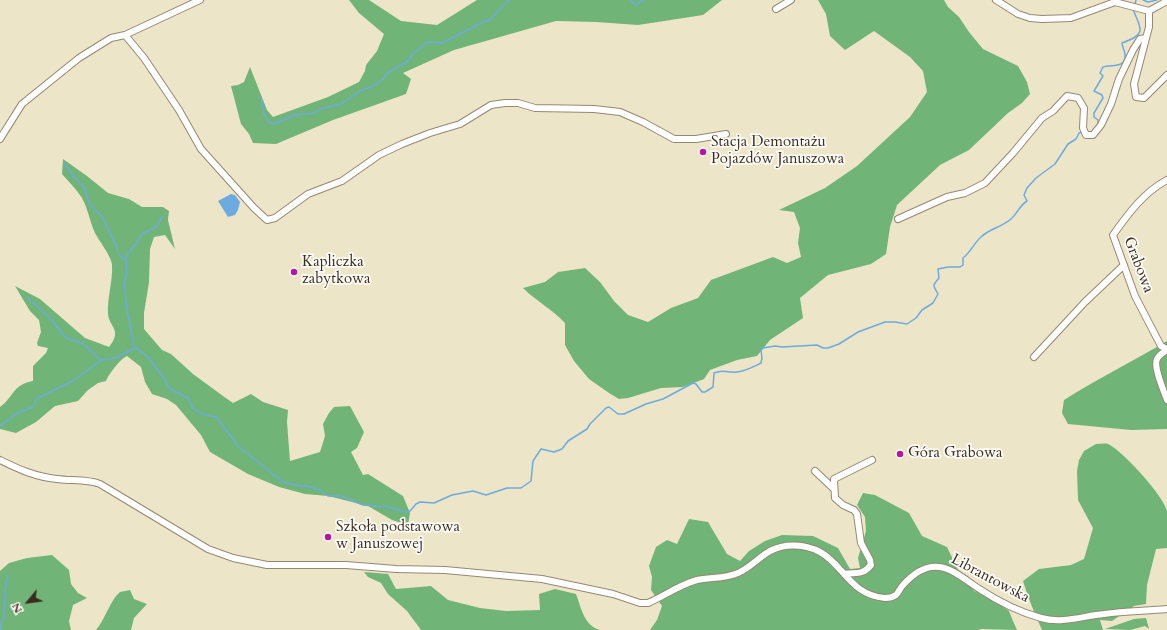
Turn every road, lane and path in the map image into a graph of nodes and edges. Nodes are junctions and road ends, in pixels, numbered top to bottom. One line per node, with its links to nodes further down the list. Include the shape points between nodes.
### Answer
1 (200, 0): 7 (street)
2 (791, 0): 5 (street)
3 (996, 0): 6 (street, via 1018,14 1030,18 1071,18 1115,2)
4 (1167, 1): 6 (street)
5 (776, 9)
6 (1149, 13): 8 (street, via 1150,27)
7 (125, 35): 10 (street, via 175,104 201,149 267,220 275,218 308,194 342,181 379,155 430,133 460,124 491,105 518,103 542,109 620,112 674,139 696,139); 11 (street, via 111,38 79,58 22,104)
8 (1146, 38): 9 (street, via 1134,84 1136,97 1144,98); 13 (street, via 1140,39 1133,50 1119,79 1111,104 1093,135 1086,135 1083,128 1084,108 1078,98 1067,96 1053,111 1042,118 985,183)
9 (1167, 75)
10 (726, 134)
11 (0, 139)
12 (1167, 180): 14 (street, Grabowa, via 1137,204 1113,235)
13 (898, 219)
14 (1124, 265): 15 (street, Grabowa, via 1135,296 1154,334 1161,346); 16 (street, via 1085,302)
15 (1167, 349): 17 (street, via 1158,358 1156,366)
16 (1034, 357)
17 (1167, 400)
18 (0, 460): 22 (street, Librantowska, via 39,476 100,484 208,549 233,558 267,565 346,564 542,579 613,594 640,603 656,600 688,583 738,573 771,550 785,546 809,547 820,552)
19 (872, 460): 21 (street, via 834,479)
20 (815, 471): 21 (street)
21 (834, 489): 22 (street, via 835,498 858,514 861,543 871,565 860,573)
22 (844, 574): 23 (street, Librantowska, via 862,590 892,598 907,580 923,569 942,567 998,600 1042,618 1056,620 1105,613)
23 (1167, 609)

